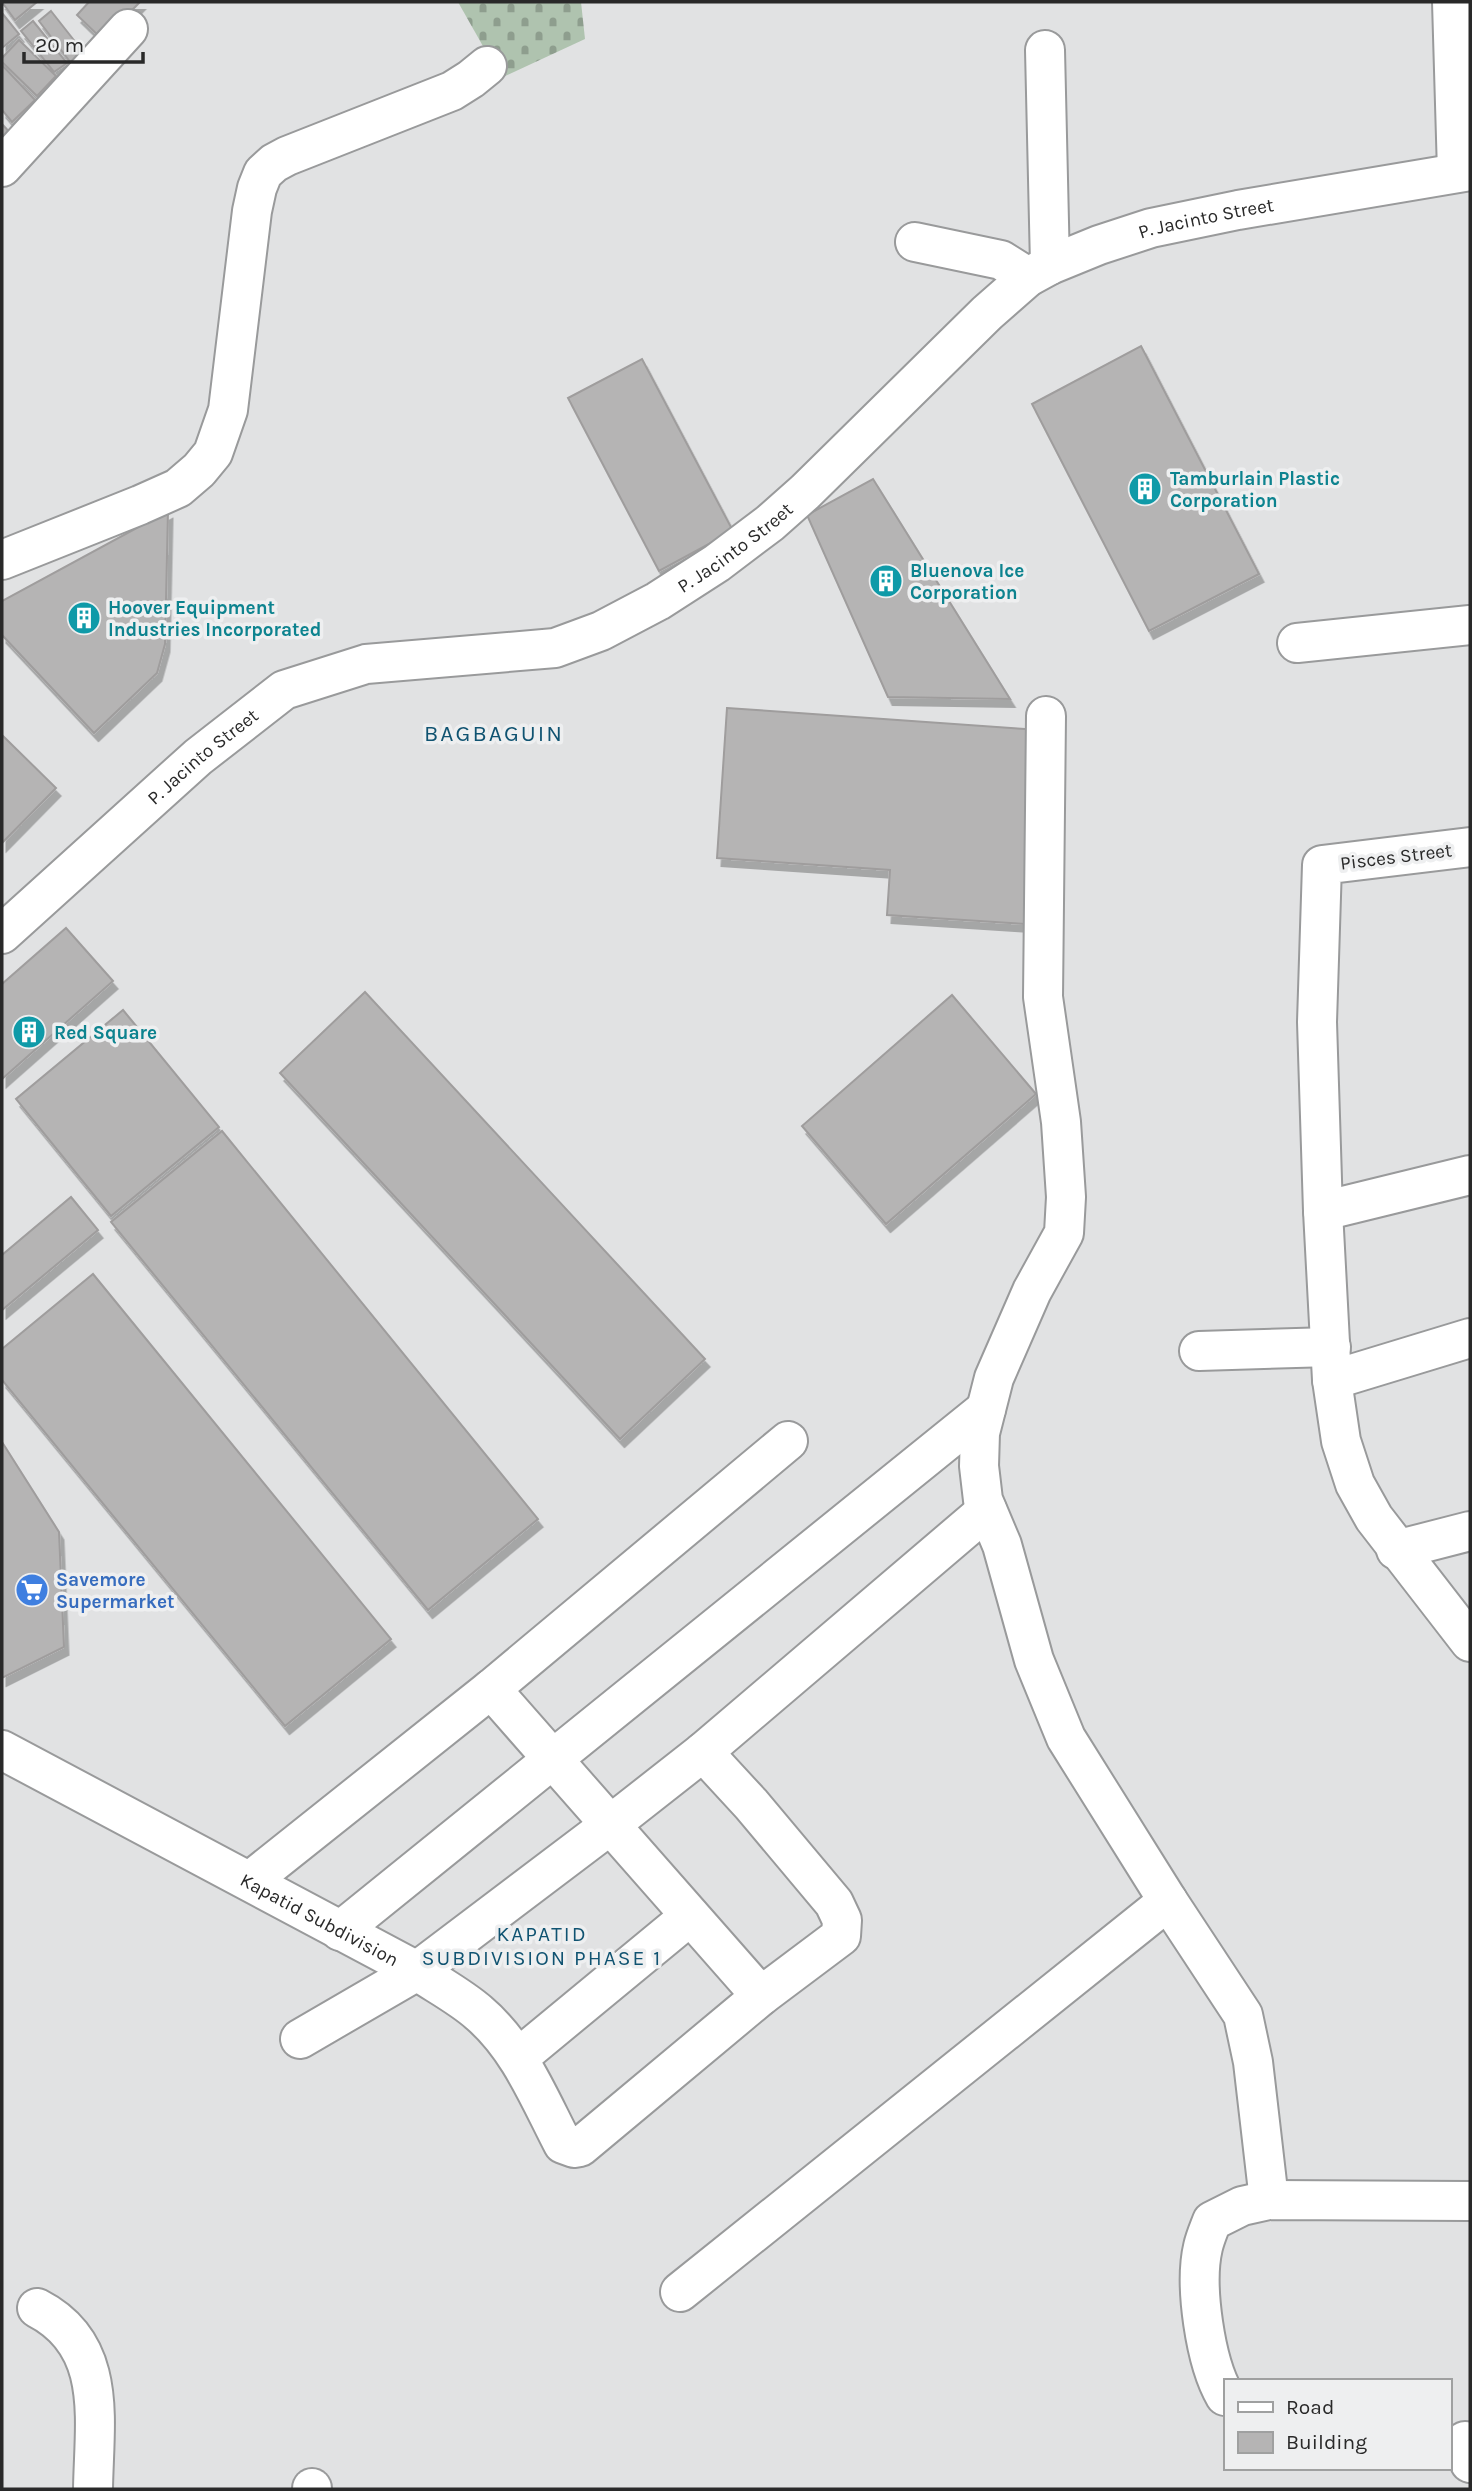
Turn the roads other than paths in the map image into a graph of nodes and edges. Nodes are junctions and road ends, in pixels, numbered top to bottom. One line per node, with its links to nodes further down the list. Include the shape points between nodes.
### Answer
1 (1452, 2): 6 (street)
2 (128, 29): 5 (street)
3 (1045, 50): 8 (street)
4 (487, 66): 9 (street, via 452,91 287,156 263,173 252,211 228,410 213,453 178,488)
5 (2, 167)
6 (1464, 172): 8 (street, P. Jacinto Street, via 1238,209 1151,229)
7 (915, 242): 8 (street)
8 (1039, 271): 14 (street, P. Jacinto Street, via 934,363 770,523 658,601 601,631 555,648 366,664 284,690 198,757)
9 (2, 561)
10 (1470, 625): 11 (street)
11 (1297, 643)
12 (1046, 716): 20 (street, via 1043,997 1061,1122 1064,1233 1019,1317)
13 (1470, 847): 16 (street, Pisces Street, via 1322,865 1317,1022)
14 (2, 934)
15 (1470, 1175): 16 (street)
16 (1323, 1211): 19 (street)
17 (1470, 1338): 19 (street)
18 (1199, 1351): 19 (street)
19 (1331, 1363): 24 (street, via 1341,1441 1354,1484)
20 (986, 1409): 22 (street, via 979,1466); 29 (street)
21 (788, 1441): 26 (street)
22 (987, 1510): 28 (street); 32 (street, via 1002,1545 1034,1660 1066,1738)
23 (1470, 1531): 24 (street)
24 (1396, 1550): 25 (street)
25 (1470, 1642)
26 (491, 1689): 29 (street); 31 (street)
27 (2, 1750): 31 (street, Kapatid Subdivision)
28 (704, 1752): 30 (street); 36 (street, via 834,1903 842,1920 841,1936)
29 (552, 1759): 30 (street); 34 (street)
30 (610, 1825): 33 (street); 35 (street)
31 (250, 1881): 34 (street, Kapatid Subdivision)
32 (1168, 1901): 39 (street, via 1242,2015 1253,2062); 41 (street)
33 (690, 1916): 36 (street); 38 (street)
34 (340, 1931): 35 (street, Kapatid Subdivision)
35 (417, 1971): 37 (street); 38 (street, Kapatid Subdivision, via 482,2015)
36 (761, 1996): 38 (street, Kapatid Subdivision, via 580,2147 563,2144)
37 (300, 2039)
38 (518, 2058)
39 (1269, 2200): 40 (street); 43 (street, via 1242,2206 1212,2221 1203,2248 1200,2307)
40 (1470, 2201)
41 (680, 2292)
42 (37, 2308): 44 (street, via 55,2317 86,2356 94,2389)
43 (1224, 2393)
44 (93, 2489)

